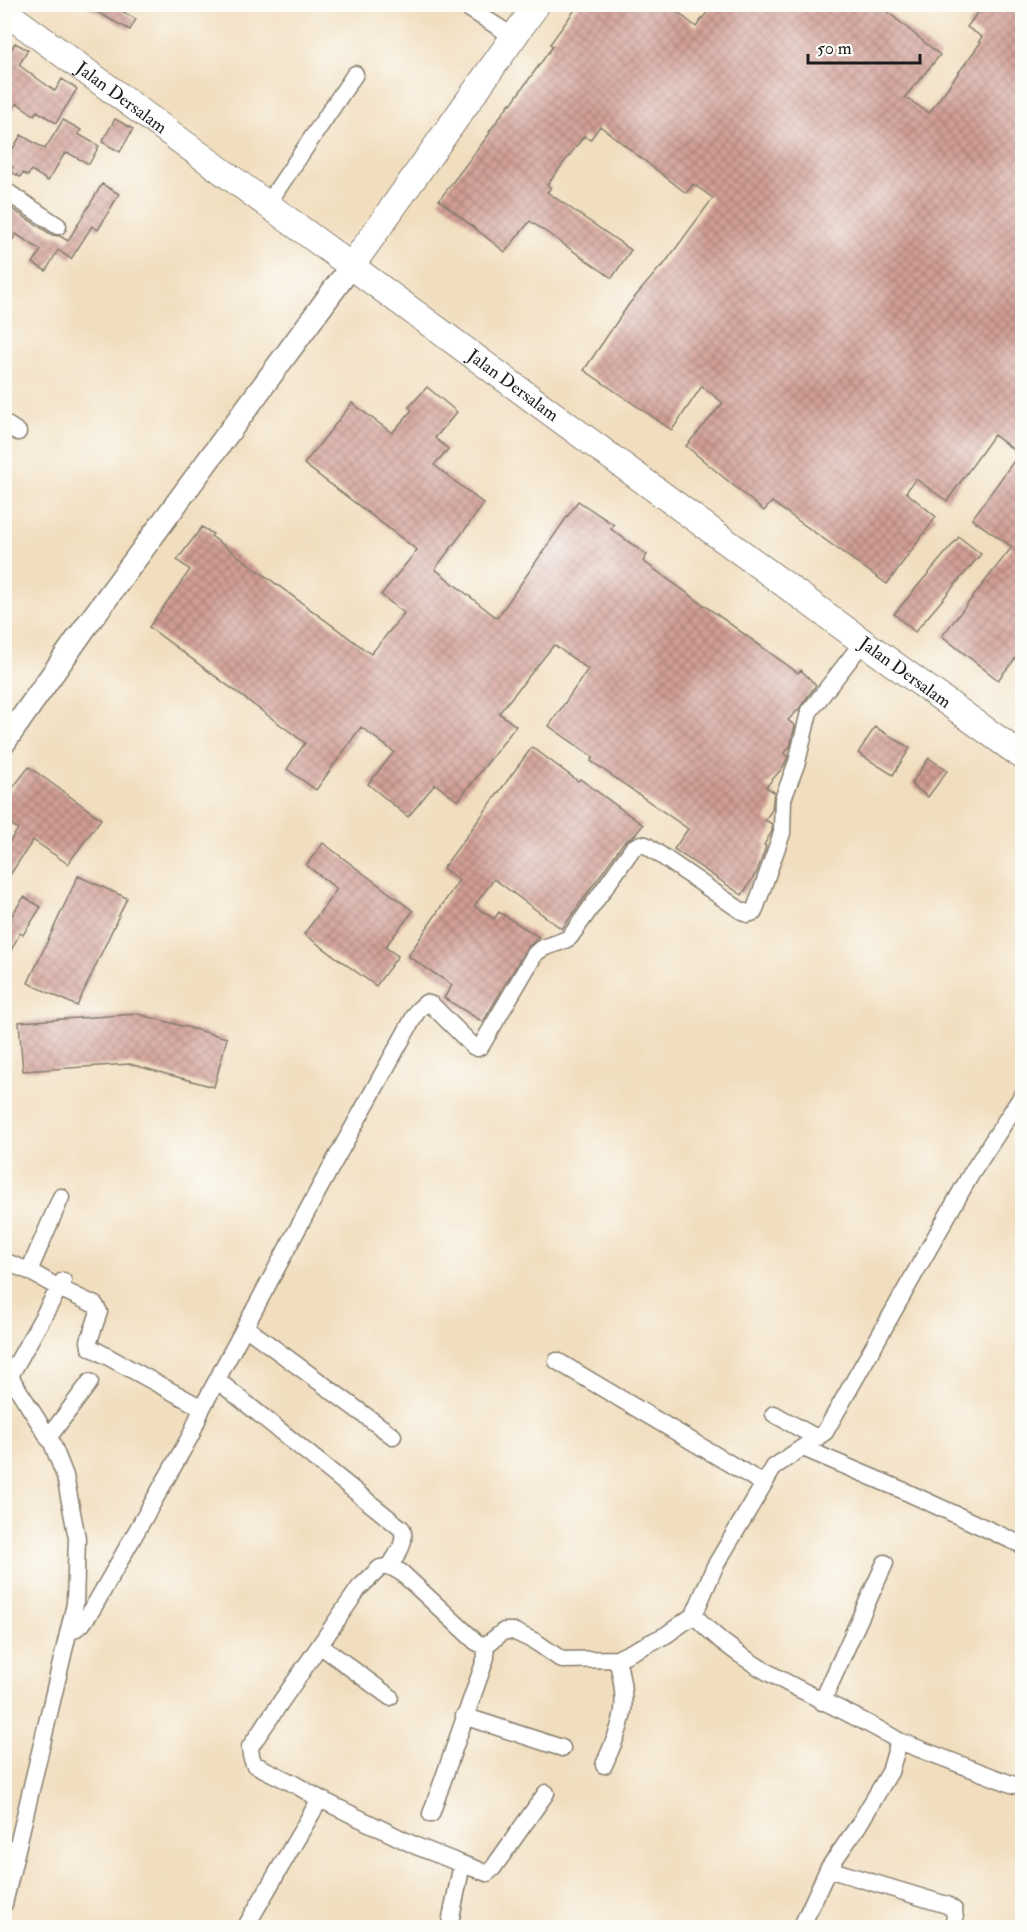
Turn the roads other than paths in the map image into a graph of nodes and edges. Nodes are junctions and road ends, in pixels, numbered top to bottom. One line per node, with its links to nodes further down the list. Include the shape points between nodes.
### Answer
1 (462, 4): 4 (street)
2 (537, 4): 4 (main road)
3 (4, 11): 7 (main road, Jalan Dersalam)
4 (513, 36): 9 (main road)
5 (355, 74): 7 (street)
6 (4, 190): 8 (street)
7 (268, 203): 9 (main road, Jalan Dersalam)
8 (58, 226)
9 (352, 265): 10 (main road, Jalan Dersalam); 11 (main road)
10 (863, 642): 12 (main road, Jalan Dersalam); 18 (street, via 809,712 798,762 783,799 782,833 754,912 748,915 641,844 633,848 570,937 535,954 481,1046 473,1046 432,1005 422,1006)
11 (4, 743)
12 (1023, 756)
13 (1023, 1096): 27 (street, via 971,1174 825,1432)
14 (61, 1197): 16 (street)
15 (6, 1262): 16 (street)
16 (29, 1271): 17 (street)
17 (61, 1285): 20 (street); 23 (street, via 99,1309 88,1344 93,1350)
18 (245, 1327): 21 (street); 25 (street)
19 (557, 1361): 29 (street)
20 (8, 1371): 26 (street)
21 (217, 1380): 23 (street); 32 (street, via 402,1529 403,1544)
22 (90, 1382): 26 (street)
23 (202, 1408): 34 (street, via 194,1429 93,1608 82,1624)
24 (774, 1414): 27 (street)
25 (393, 1436)
26 (48, 1437): 34 (street, via 65,1476 77,1538 75,1604)
27 (817, 1438): 28 (street)
28 (803, 1448): 29 (street, via 774,1467); 30 (street)
29 (764, 1484): 33 (street, via 716,1566)
30 (1023, 1545)
31 (885, 1563): 39 (street)
32 (390, 1566): 35 (street, via 380,1568 359,1588); 36 (street)
33 (694, 1615): 37 (street, via 666,1635); 39 (street, via 727,1647)
34 (69, 1633): 50 (street)
35 (321, 1646): 38 (street); 46 (street, via 250,1747 254,1764)
36 (485, 1646): 37 (street, via 504,1630 536,1642 562,1660); 40 (street, via 486,1657)
37 (617, 1659): 43 (street, via 625,1704 621,1726)
38 (390, 1697)
39 (822, 1702): 41 (street)
40 (464, 1716): 42 (street); 47 (street)
41 (899, 1741): 44 (street); 49 (street, via 890,1772)
42 (562, 1748)
43 (604, 1765)
44 (1014, 1785)
45 (546, 1793): 48 (street, via 493,1868 487,1873)
46 (320, 1799): 48 (street); 51 (street)
47 (430, 1814)
48 (462, 1864): 52 (street)
49 (828, 1869): 53 (street); 54 (street, via 947,1905 954,1910)
50 (4, 1904)
51 (245, 1928)
52 (449, 1928)
53 (801, 1928)
54 (951, 1928)

